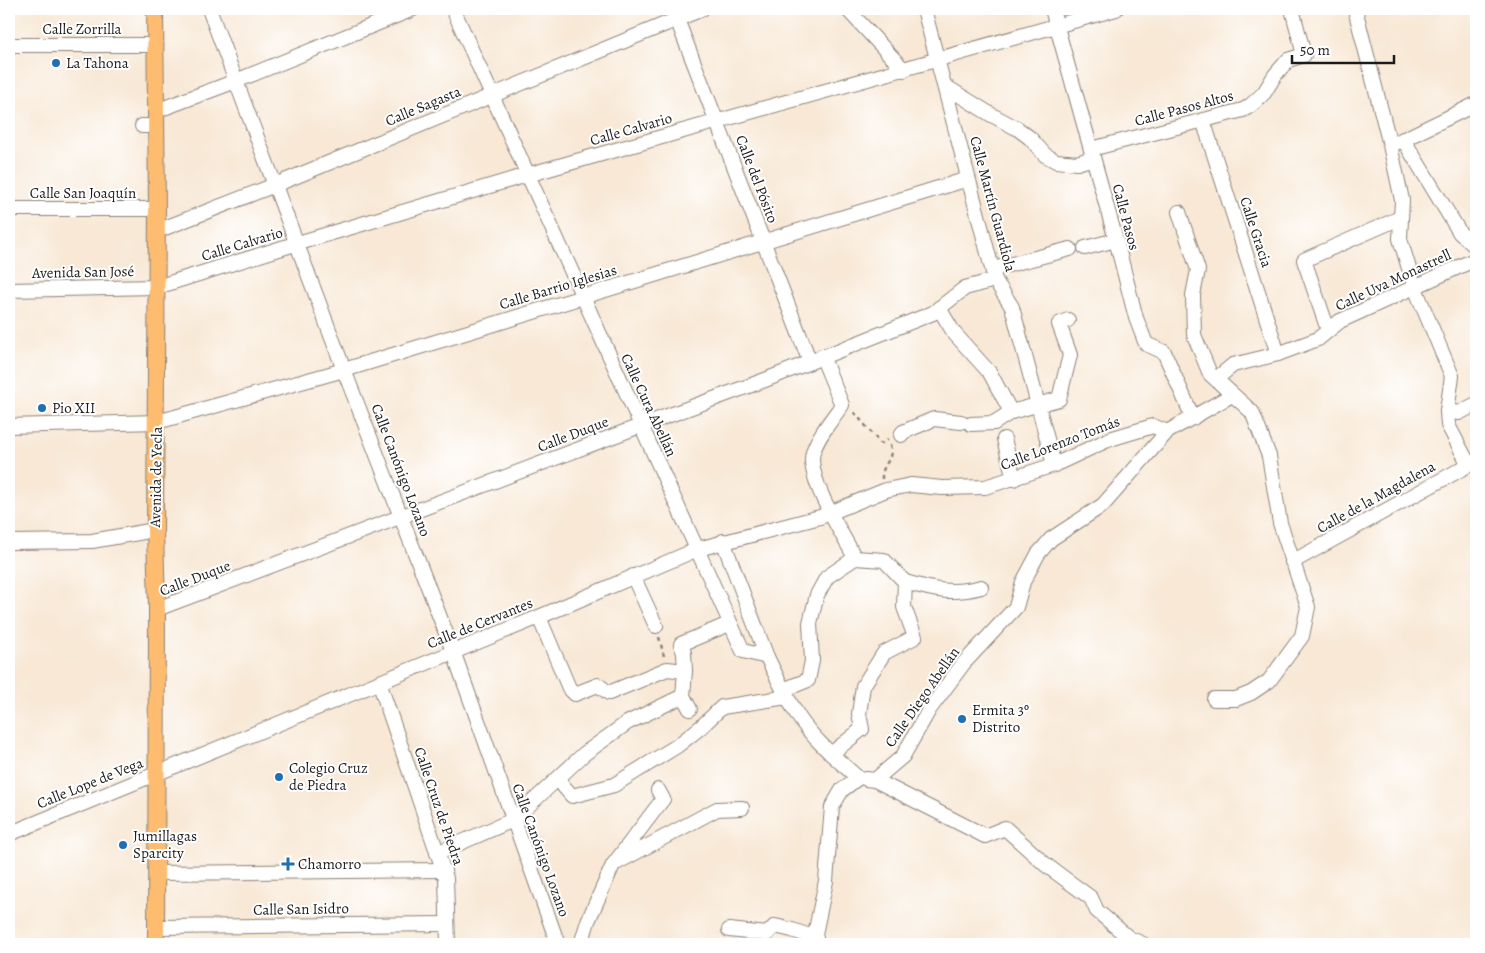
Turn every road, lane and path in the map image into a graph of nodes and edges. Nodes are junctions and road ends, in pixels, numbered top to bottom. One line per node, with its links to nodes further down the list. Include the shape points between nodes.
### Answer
1 (155, 9): 15 (main road, Avenida de Yecla)
2 (210, 9): 18 (street, Calle Canónigo Lozano)
3 (413, 9): 18 (street)
4 (453, 9): 20 (street, Calle Cura Abellán)
5 (702, 9): 12 (street, Calle Sagasta)
6 (847, 9): 17 (street)
7 (924, 9): 16 (street, Calle Martín Guardiola)
8 (1052, 9): 13 (street, Calle Pasos)
9 (1116, 9): 13 (street, Calle Calvario)
10 (1292, 9): 22 (street, Calle Pasos Altos, via 1304,56 1288,60 1264,93 1250,106)
11 (1355, 9): 26 (street)
12 (674, 14): 20 (street, Calle Sagasta); 24 (street, Calle del Pósito)
13 (1057, 25): 16 (street, Calle Calvario); 27 (street, Calle Pasos)
14 (9, 45): 15 (street, Calle Zorrilla)
15 (156, 46): 23 (main road, Avenida de Yecla)
16 (938, 60): 17 (street, Calle Calvario); 19 (street, Calle Martín Guardiola)
17 (904, 70): 24 (street, Calle Calvario)
18 (236, 81): 23 (street); 30 (street, Calle Canónigo Lozano)
19 (945, 86): 27 (street, Calle Pasos Altos, via 1018,129 1056,161 1077,163); 29 (street, Calle Martín Guardiola)
20 (492, 95): 28 (street, Calle Cura Abellán); 30 (street, Calle Sagasta)
21 (1476, 104): 25 (street)
22 (1203, 120): 27 (street, Calle Pasos Altos); 51 (street, Calle Gracia)
23 (151, 121): 32 (main road, Avenida de Yecla)
24 (717, 122): 28 (street, Calle Calvario); 37 (street, Calle del Pósito)
25 (1403, 139): 26 (street); 39 (street, via 1460,232)
26 (1390, 145): 34 (street, via 1402,200)
27 (1092, 154): 36 (street, Calle Pasos)
28 (527, 175): 38 (street, Calle Calvario); 47 (street, Calle Cura Abellán)
29 (968, 179): 37 (street, Calle Barrio Iglesias); 43 (street, Calle Martín Guardiola)
30 (275, 185): 35 (street, Calle Sagasta); 38 (street, Calle Canónigo Lozano)
31 (9, 209): 32 (street, Calle San Joaquín)
32 (157, 209): 35 (main road, Avenida de Yecla)
33 (1179, 212): 54 (street, via 1198,270 1193,295 1194,335 1210,374)
34 (1400, 218): 45 (street, via 1400,239); 50 (street, via 1304,260)
35 (156, 231): 44 (main road, Avenida de Yecla)
36 (1116, 240): 40 (street); 60 (street, Calle Pasos, via 1146,344 1164,352)
37 (763, 241): 47 (street, Calle Barrio Iglesias); 52 (street, Calle del Pósito)
38 (298, 243): 44 (street, Calle Calvario); 53 (street, Calle Canónigo Lozano)
39 (1476, 247)
40 (1085, 248)
41 (1070, 249): 43 (street, Calle Duque)
42 (1476, 259): 45 (street, Calle Uva Monastrell)
43 (994, 274): 48 (street, Calle Duque, via 966,288); 56 (street, Calle Martín Guardiola, via 1012,307)
44 (157, 287): 46 (street, Avenida San José); 61 (main road, Avenida de Yecla)
45 (1415, 288): 50 (street, Calle Uva Monastrell, via 1340,321); 59 (street, via 1452,376)
46 (9, 290)
47 (582, 297): 53 (street, Calle Barrio Iglesias); 64 (street, Calle Cura Abellán)
48 (939, 308): 52 (street, Calle Duque); 62 (street, via 954,333 990,373)
49 (1068, 320): 56 (street, via 1059,324 1070,355 1059,400)
50 (1328, 330): 51 (street, Calle Uva Monastrell, via 1318,339)
51 (1278, 354): 54 (street, Calle Uva Monastrell, via 1232,365)
52 (816, 359): 58 (street, Calle del Pósito); 64 (street, Calle Duque)
53 (344, 370): 61 (street, Calle Barrio Iglesias); 72 (street, Calle Canónigo Lozano)
54 (1216, 378): 55 (street)
55 (1232, 395): 60 (street); 78 (street, via 1252,412 1269,456 1280,523)
56 (1038, 404): 62 (street); 68 (street, Calle Martín Guardiola)
57 (1476, 404): 59 (street, via 1459,413)
58 (842, 405): 66 (path, via 852,410 881,444); 71 (street, via 820,435 812,457)
59 (1447, 411): 67 (street, via 1448,424)
60 (1193, 418): 65 (street)
61 (157, 422): 63 (street, Calle Barrio Iglesias); 73 (main road, Avenida de Yecla)
62 (1004, 425): 66 (street, via 934,419); 69 (street)
63 (9, 426)
64 (640, 426): 72 (street, Calle Duque); 76 (street, Calle Cura Abellán)
65 (1167, 432): 68 (street, Calle Lorenzo Tomás, via 1153,426 1110,440); 99 (street, Calle Diego Abellán, via 1104,504 1051,539 1038,554 1023,582 1016,607 963,664 929,710 903,756)
66 (895, 438): 70 (path, via 890,460 882,471)
67 (1473, 463): 78 (street, Calle de la Magdalena)
68 (1054, 465): 69 (street, Calle Lorenzo Tomás)
69 (1014, 479): 70 (street, Calle Lorenzo Tomás, via 985,487 911,485)
70 (886, 490): 71 (street, Calle Lorenzo Tomás)
71 (825, 515): 75 (street, Calle de Cervantes); 77 (street)
72 (401, 516): 82 (street, Calle Duque); 86 (street, Calle Canónigo Lozano)
73 (155, 530): 74 (street, via 92,541); 82 (main road, Avenida de Yecla)
74 (9, 542)
75 (723, 542): 76 (street, Calle de Cervantes); 87 (street)
76 (698, 549): 79 (street, Calle de Cervantes); 84 (street, Calle Cura Abellán)
77 (855, 558): 80 (street, via 884,560); 91 (street, via 827,577 817,594 810,623 812,662 808,680)
78 (1292, 562): 93 (street, via 1308,607 1302,636 1269,680 1251,693 1236,699)
79 (633, 576): 83 (street, Calle de Cervantes); 85 (street)
80 (905, 582): 81 (street, via 934,591 963,592); 95 (street, via 904,607 915,637 884,653 863,686 859,714 862,729)
81 (981, 588)
82 (157, 609): 96 (main road, Avenida de Yecla)
83 (539, 617): 86 (street, Calle de Cervantes); 88 (street, via 569,688 575,694 598,685 609,693)
84 (729, 624): 87 (street, Calle Cura Abellán, via 743,651); 89 (street, via 681,644)
85 (656, 626): 88 (path)
86 (453, 651): 90 (street, Calle de Cervantes); 102 (street, Calle Canónigo Lozano)
87 (767, 656): 91 (street)
88 (667, 669): 89 (street)
89 (685, 671): 92 (street)
90 (379, 682): 96 (street, Calle de Cervantes); 104 (street, Calle Cruz de Piedra)
91 (785, 694): 95 (street, via 801,721); 98 (street, via 722,707 677,746 614,785 572,796)
92 (684, 696): 94 (street); 98 (street, via 627,723 584,754)
93 (1214, 699)
94 (690, 709)
95 (832, 754): 97 (street)
96 (156, 773): 103 (street, Calle Lope de Vega); 107 (main road, Avenida de Yecla)
97 (858, 778): 99 (street); 111 (street, via 842,790 832,807 826,881)
98 (558, 780): 102 (street)
99 (874, 780): 116 (street, via 986,836 1005,828 1046,865 1092,898 1098,911 1129,938)
100 (658, 790): 105 (street, via 663,799)
101 (742, 808): 105 (street, via 717,810)
102 (513, 820): 104 (street); 114 (street, Calle Canónigo Lozano)
103 (9, 834)
104 (437, 853): 106 (street, Calle Cruz de Piedra)
105 (613, 865): 115 (street)
106 (444, 870): 107 (street); 108 (street, Calle Cruz de Piedra)
107 (156, 873): 109 (main road, Avenida de Yecla)
108 (447, 924): 109 (street, Calle San Isidro); 113 (street, Calle Cruz de Piedra)
109 (156, 927): 112 (main road, Avenida de Yecla)
110 (729, 930): 111 (street, via 767,934 775,926)
111 (815, 941)
112 (156, 944)
113 (448, 944)
114 (558, 944)
115 (581, 944)
116 (1143, 944)

